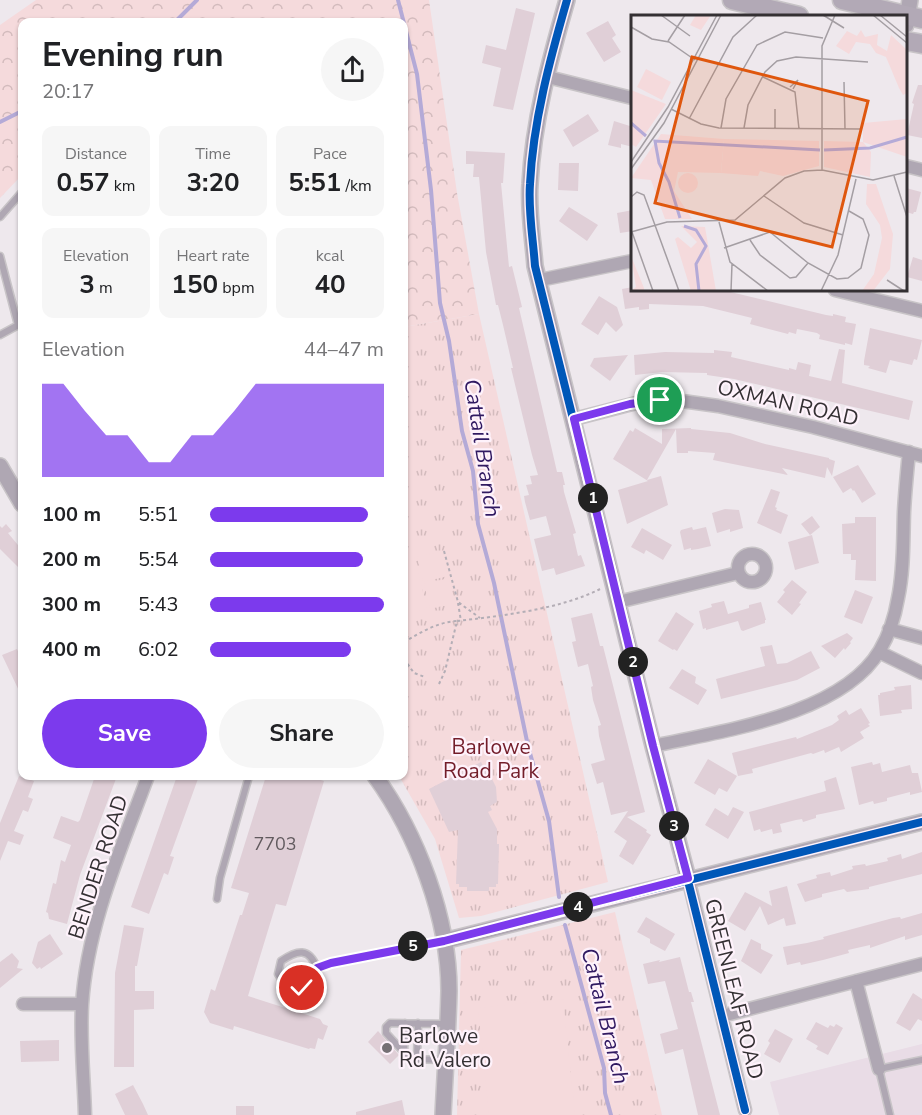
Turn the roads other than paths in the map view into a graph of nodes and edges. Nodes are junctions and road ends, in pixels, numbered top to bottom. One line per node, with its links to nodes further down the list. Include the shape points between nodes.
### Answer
1 (567, 0): 8 (street, GREENLEAF ROAD)
2 (732, 0): 4 (main road)
3 (842, 0): 5 (main road)
4 (795, 15)
5 (911, 15)
6 (907, 40): 7 (main road)
7 (922, 44)
8 (548, 76): 9 (street); 16 (street, GREENLEAF ROAD, via 538,116 530,186 530,221)
9 (631, 97)
10 (907, 166): 11 (street)
11 (922, 170)
12 (18, 197): 13 (lane)
13 (0, 217)
14 (0, 256): 19 (lane)
15 (631, 261): 16 (street)
16 (540, 280): 22 (street, GREENLEAF ROAD)
17 (839, 291): 18 (street)
18 (922, 310)
19 (18, 317)
20 (18, 325): 21 (lane)
21 (0, 335)
22 (574, 419): 23 (street, OXMAN ROAD, via 630,404 682,401 813,427); 28 (street, GREENLEAF ROAD)
23 (909, 452): 24 (street, OXMAN ROAD); 29 (street, via 901,579)
24 (922, 456)
25 (0, 466): 26 (street)
26 (18, 494)
27 (738, 573): 28 (street)
28 (618, 602): 33 (street, GREENLEAF ROAD)
29 (889, 629): 30 (street); 31 (street)
30 (922, 638)
31 (879, 652): 32 (street); 33 (street, via 857,676 822,700 752,723)
32 (922, 673)
33 (653, 746): 38 (street, GREENLEAF ROAD)
34 (147, 780): 45 (street, BENDER ROAD, via 99,914)
35 (248, 780): 39 (lane, via 220,878)
36 (378, 780): 40 (street, via 411,837)
37 (922, 822): 38 (street)
38 (688, 878): 40 (street); 46 (street, GREENLEAF ROAD)
39 (218, 899)
40 (444, 941): 42 (lane); 49 (street, via 449,989)
41 (922, 964): 43 (street)
42 (317, 968): 42 (lane, via 312,980 302,988 286,986 278,974 281,961 293,952 306,953)
43 (856, 981): 46 (street); 54 (street)
44 (23, 1004): 45 (street)
45 (82, 1004): 56 (street, BENDER ROAD)
46 (722, 1016): 55 (street, GREENLEAF ROAD)
47 (405, 1023): 48 (lane); 50 (lane); 50 (lane, via 390,1023 386,1027 386,1033)
48 (418, 1023): 49 (lane); 51 (lane)
49 (447, 1024): 52 (street)
50 (404, 1053): 51 (lane)
51 (417, 1059): 52 (lane)
52 (446, 1060): 57 (street)
53 (922, 1060): 54 (lane)
54 (879, 1069): 58 (lane)
55 (745, 1110)
56 (85, 1115)
57 (443, 1115)
58 (890, 1115)

